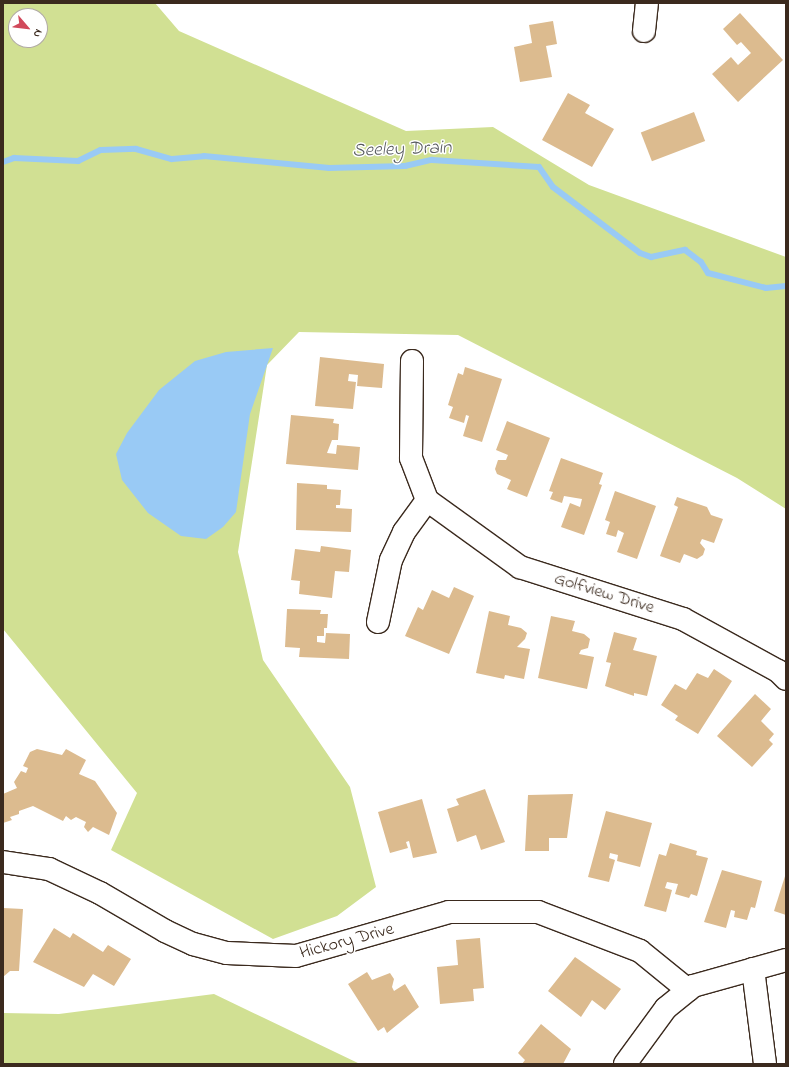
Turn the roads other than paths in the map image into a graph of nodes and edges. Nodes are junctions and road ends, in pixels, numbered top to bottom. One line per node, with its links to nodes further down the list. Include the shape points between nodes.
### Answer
1 (647, 3): 2 (street)
2 (644, 31)
3 (412, 361): 4 (street, via 411,458)
4 (427, 500): 5 (street, via 404,532 391,560); 6 (street, Golfview Drive, via 520,568 683,619 778,671)
5 (378, 622)
6 (786, 679)
7 (3, 862): 10 (street, Hickory Drive, via 49,869 100,893 164,931 193,944 227,953 296,956 449,912 538,912 640,951)
8 (786, 960): 9 (street)
9 (753, 968): 10 (street); 12 (street)
10 (688, 990): 11 (street, via 666,1008)
11 (625, 1064)
12 (764, 1064)

